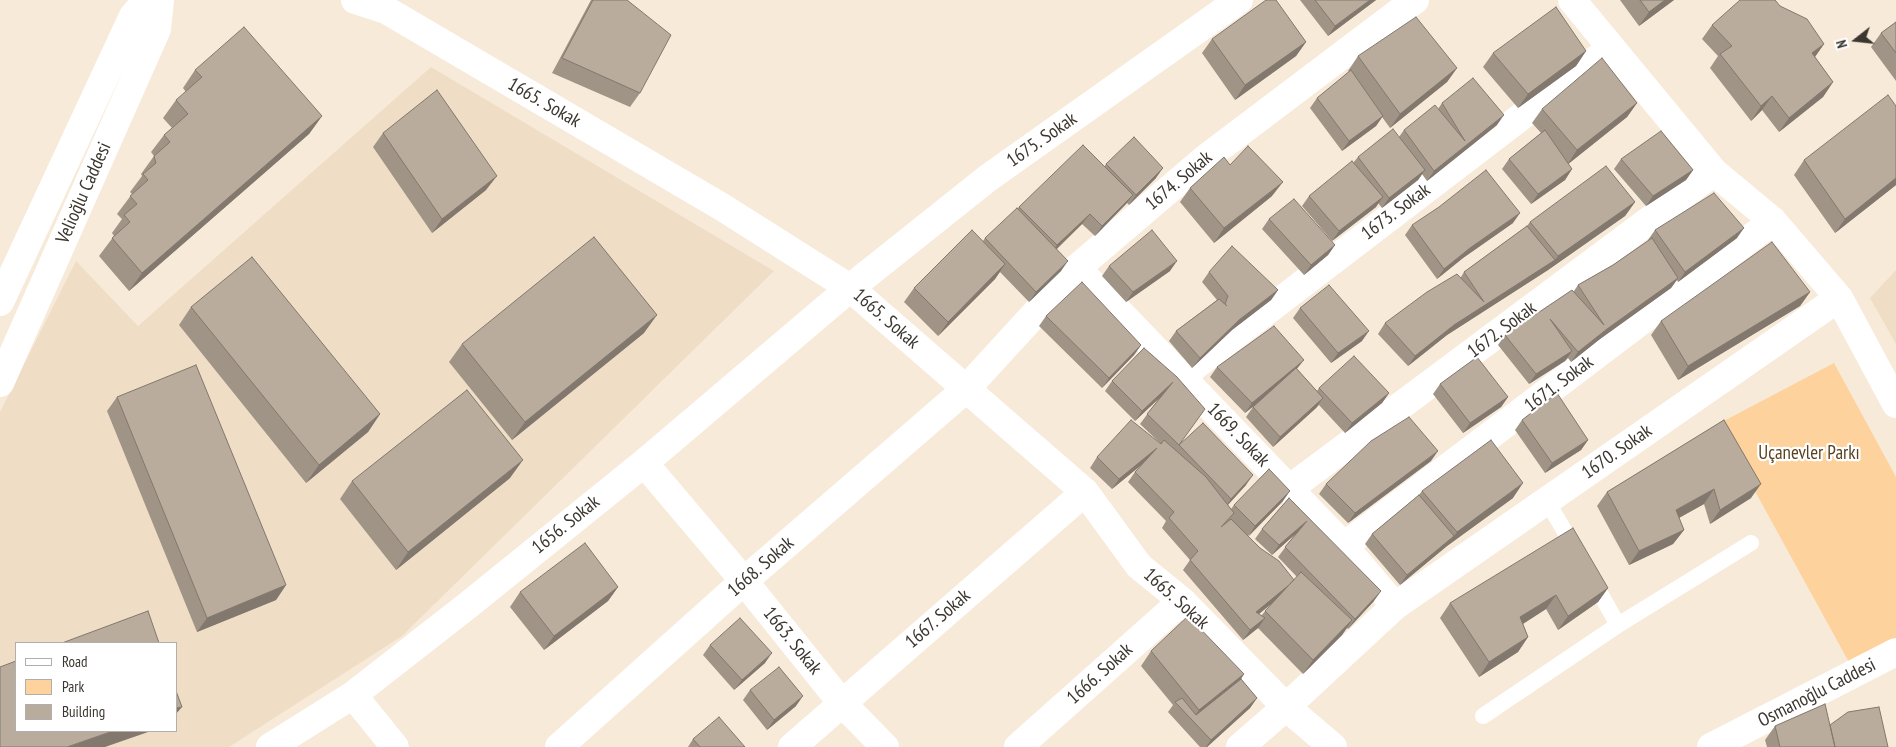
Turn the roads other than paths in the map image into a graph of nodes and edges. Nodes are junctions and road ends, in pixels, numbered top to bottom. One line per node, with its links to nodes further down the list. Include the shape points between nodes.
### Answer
1 (147, 0): 14 (street, Velioğlu Caddesi, via 133,16)
2 (160, 0): 16 (street, Velioğlu Caddesi, via 157,29)
3 (355, 0): 7 (street, 1665. Sokak)
4 (1239, 0): 12 (street, 1675. Sokak, via 988,178)
5 (1416, 0): 11 (street, 1674. Sokak, via 1206,158)
6 (1572, 0): 8 (street)
7 (390, 3): 12 (street, 1665. Sokak)
8 (1611, 48): 9 (street); 15 (street, 1673. Sokak)
9 (1714, 172): 10 (street); 20 (street, 1672. Sokak)
10 (1773, 222): 13 (street); 24 (street, 1671. Sokak)
11 (1077, 268): 15 (street, 1669. Sokak); 17 (street, 1674. Sokak)
12 (850, 288): 17 (street, 1665. Sokak); 19 (street, 1656. Sokak)
13 (1839, 298): 18 (street); 22 (street, 1670. Sokak)
14 (0, 302)
15 (1182, 376): 20 (street, 1669. Sokak)
16 (0, 383)
17 (966, 389): 21 (street, 1665. Sokak); 25 (street, 1668. Sokak)
18 (1896, 404)
19 (644, 463): 25 (street, 1663. Sokak); 30 (street, 1656. Sokak)
20 (1290, 489): 24 (street, 1669. Sokak)
21 (1085, 492): 26 (street, 1665. Sokak, via 1139,566); 31 (street, 1667. Sokak)
22 (1547, 501): 27 (street, 1670. Sokak); 28 (lane)
23 (1751, 543): 28 (lane)
24 (1344, 546): 27 (street, 1669. Sokak)
25 (744, 581): 31 (street, 1663. Sokak); 37 (street, 1668. Sokak)
26 (1182, 601): 32 (street, 1665. Sokak); 40 (street, 1666. Sokak)
27 (1396, 606): 32 (street, 1670. Sokak)
28 (1618, 625): 33 (lane)
29 (1896, 652): 34 (street, Osmanoğlu Caddesi)
30 (353, 695): 35 (street, 1656. Sokak); 36 (street)
31 (841, 702): 38 (street, 1667. Sokak); 39 (street, 1663. Sokak)
32 (1286, 707): 41 (street, 1670. Sokak); 42 (street, 1665. Sokak)
33 (1483, 716)
34 (1751, 738): 43 (street, Osmanoğlu Caddesi)
35 (270, 747)
36 (395, 747)
37 (559, 747)
38 (792, 747)
39 (885, 747)
40 (1018, 747)
41 (1240, 747)
42 (1334, 747)
43 (1711, 747)

